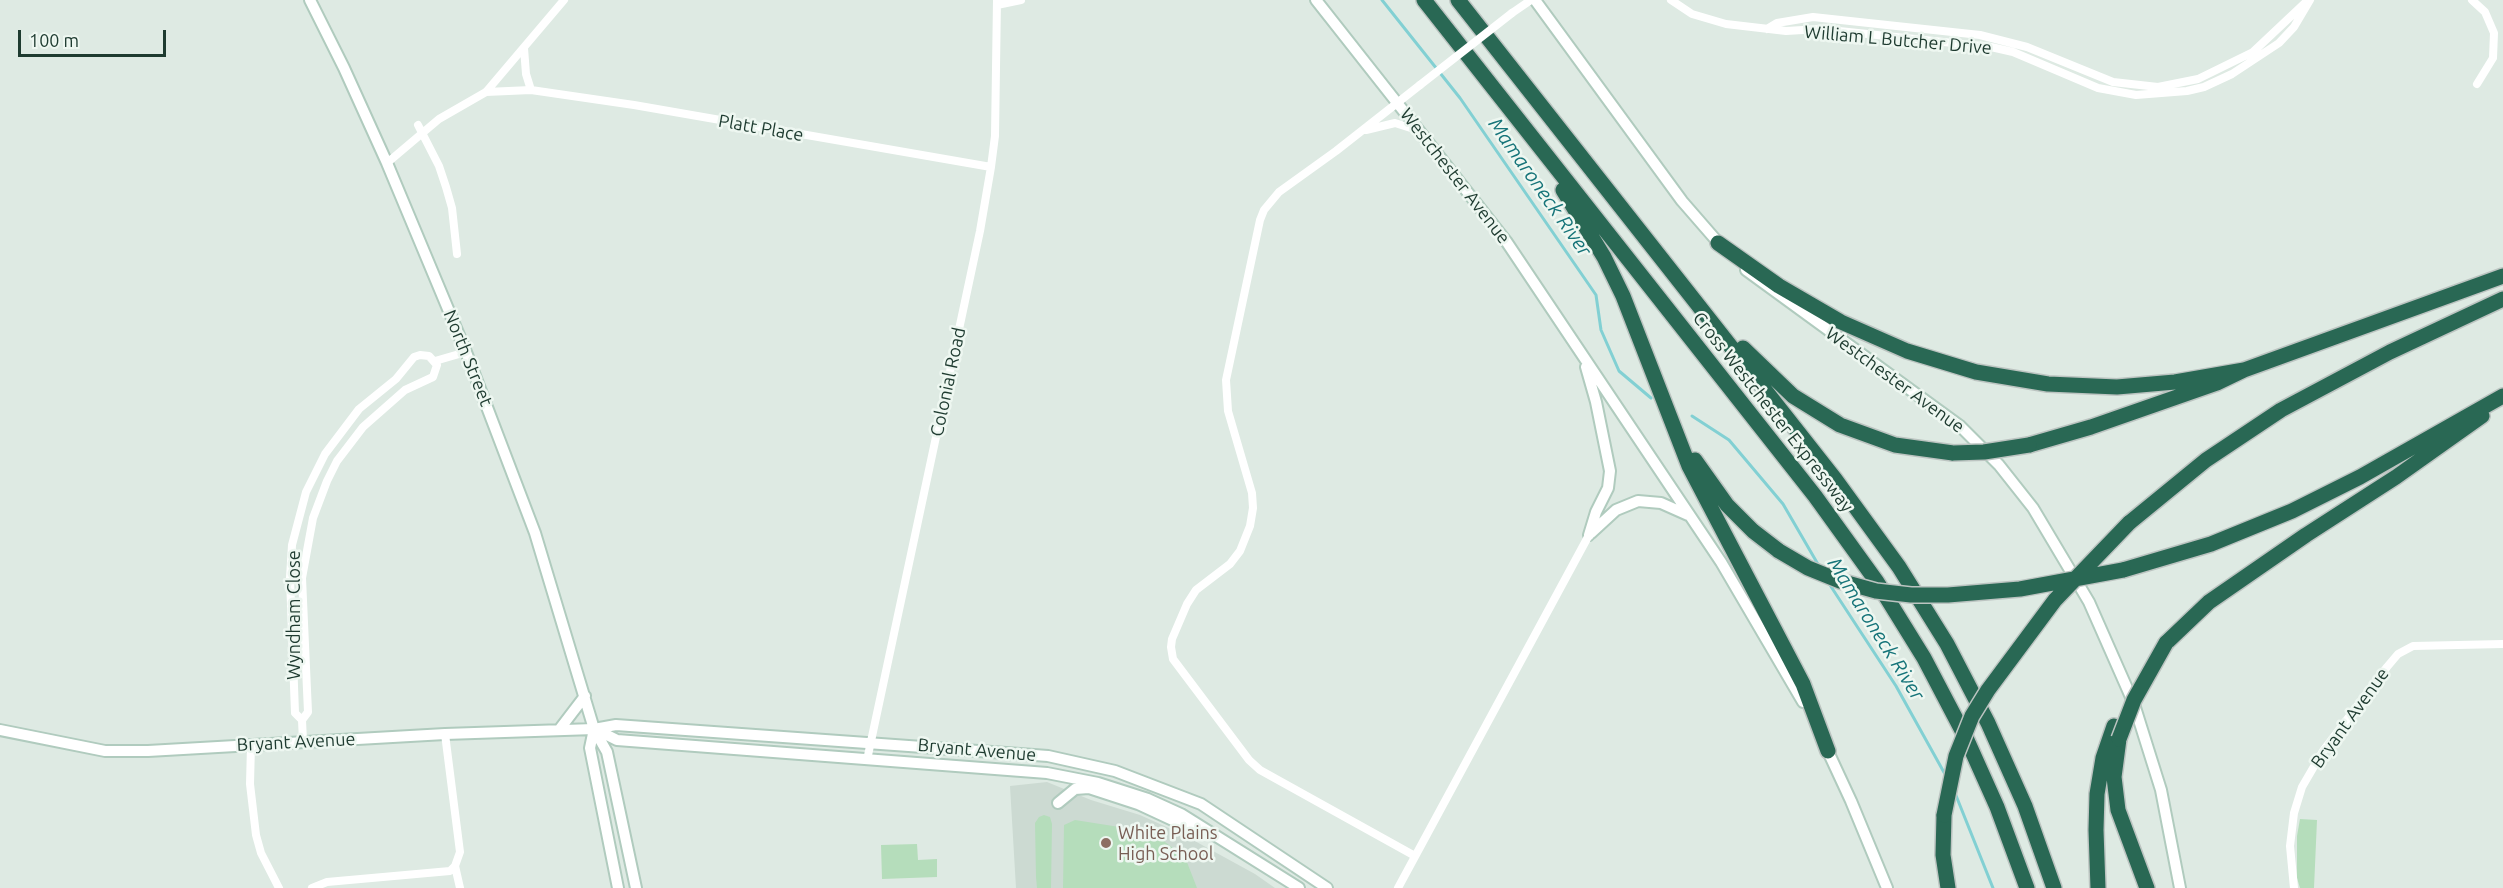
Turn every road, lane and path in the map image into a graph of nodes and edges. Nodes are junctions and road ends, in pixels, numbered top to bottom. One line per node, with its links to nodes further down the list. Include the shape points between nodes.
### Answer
1 (310, 0): 22 (main road, North Street)
2 (564, 0): 12 (street)
3 (1022, 0): 11 (street)
4 (1316, 0): 16 (main road, Westchester Avenue)
5 (1424, 0): 17 (highway, Cross Westchester Expressway)
6 (1458, 0): 27 (highway, Cross Westchester Expressway)
7 (1533, 0): 16 (street, bridge); 24 (main road, Westchester Avenue, via 1682,201)
8 (1671, 0): 9 (street, William L Butcher Drive, via 1707,19 1767,29 1777,23 1813,17 1980,35 2027,46 2113,82 2158,87 2198,79 2253,52)
9 (2309, 0)
10 (2472, 0): 13 (street, via 2492,24 2495,44 2493,58)
11 (997, 3): 23 (street, Colonial Road)
12 (524, 48): 14 (street); 15 (street)
13 (2477, 84)
14 (531, 90): 15 (street, Platt Place); 23 (street, Platt Place)
15 (486, 92): 19 (street)
16 (1398, 103): 20 (street); 21 (main road, Westchester Avenue)
17 (1514, 114): 32 (highway, via 1604,257); 70 (highway, Cross Westchester Expressway, via 1825,509 1877,582 1962,729 1997,807)
18 (418, 125): 19 (street)
19 (423, 132): 22 (street); 25 (street, via 453,208)
20 (1361, 132): 21 (street, via 1395,123); 58 (street, via 1279,192 1260,220 1226,380 1228,411 1252,493 1250,526 1230,564 1196,590 1171,647 1173,659 1260,770)
21 (1420, 132): 29 (main road, Westchester Avenue, via 1506,242)
22 (387, 164): 30 (main road, North Street)
23 (991, 167): 52 (street, Colonial Road)
24 (1718, 243): 33 (highway, via 1840,322 1906,351 1976,372 2041,383 2111,387 2167,383); 74 (main road, Westchester Avenue, via 1764,285 1960,426 1999,465 2033,508 2089,602 2134,704 2161,790)
25 (457, 254)
26 (2503, 276): 33 (highway)
27 (1680, 282): 33 (highway, bridge, via 1773,379 1816,411 1880,441 1910,448 1953,453 2029,445 2091,427); 71 (highway, Cross Westchester Expressway, via 1852,501 1928,613 2004,757)
28 (2503, 299): 69 (highway, bridge, via 2390,352 2282,410 2206,460 2129,523 2055,600 1988,690 1960,742 1944,815 1943,855)
29 (1580, 350): 39 (main road, Westchester Avenue); 40 (main road, via 1593,389 1610,471 1608,488)
30 (466, 352): 31 (street, Wyndham Close); 44 (main road, North Street, via 536,533)
31 (435, 362): 34 (street, Wyndham Close, via 429,356 414,357); 35 (street, Wyndham Close, via 433,377)
32 (1652, 367): 36 (highway, bridge, via 1705,476 1740,519 1779,551 1808,568 1876,591 1911,595 2020,589 2123,570 2203,547 2292,512); 54 (highway, via 1689,466 1803,684)
33 (2244, 370)
34 (396, 379): 35 (street); 37 (street, Wyndham Close, via 359,409)
35 (405, 390): 38 (street, Wyndham Close, via 363,427)
36 (2503, 397): 49 (highway, bridge, via 2446,443 2209,602 2166,643)
37 (325, 454): 38 (street); 41 (street, Wyndham Close, via 300,511)
38 (337, 462): 42 (street, Wyndham Close, via 313,518)
39 (1690, 516): 40 (main road, via 1661,503 1638,501 1611,513); 54 (main road, Westchester Avenue, via 1773,646)
40 (1589, 535): 58 (street)
41 (290, 578): 42 (street); 45 (street, Wyndham Close, via 295,713)
42 (302, 578): 45 (street, Wyndham Close, via 308,712)
43 (2503, 644): 75 (street, Bryant Avenue, via 2413,646 2386,667 2323,751 2302,787 2290,846)
44 (585, 696): 46 (main road, North Street); 48 (main road)
45 (302, 720): 51 (street, Wyndham Close)
46 (594, 729): 48 (main road, Bryant Avenue); 52 (main road, Bryant Avenue, via 616,725); 55 (main road, Bryant Avenue, via 617,740); 63 (main road, North Street, via 590,748); 64 (main road, North Street, via 607,752)
47 (0, 730): 53 (main road, Bryant Avenue, via 105,751)
48 (559, 730): 50 (main road, Bryant Avenue)
49 (2116, 732): 72 (highway, via 2103,758 2097,794); 73 (highway, via 2116,802)
50 (445, 734): 51 (main road, Bryant Avenue); 59 (street, via 460,852)
51 (303, 741): 53 (main road, Bryant Avenue)
52 (871, 742): 55 (street, Colonial Road); 66 (main road, Bryant Avenue, via 1047,756 1116,771 1201,804)
53 (251, 745): 60 (street, via 250,784 256,835)
54 (1828, 751): 68 (main road, Westchester Avenue)
55 (867, 760): 57 (main road, Bryant Avenue, via 1081,779 1164,806)
56 (1058, 803): 57 (main road, via 1075,789 1089,788)
57 (1222, 838): 65 (main road, Bryant Avenue)
58 (1415, 856): 67 (street)
59 (455, 866): 61 (street, via 450,871 327,882); 62 (street)
60 (279, 888)
61 (312, 888)
62 (460, 888)
63 (618, 888)
64 (636, 888)
65 (1299, 888)
66 (1327, 888)
67 (1398, 888)
68 (1887, 888)
69 (1948, 888)
70 (2026, 888)
71 (2054, 888)
72 (2098, 888)
73 (2147, 888)
74 (2180, 888)
75 (2294, 888)

